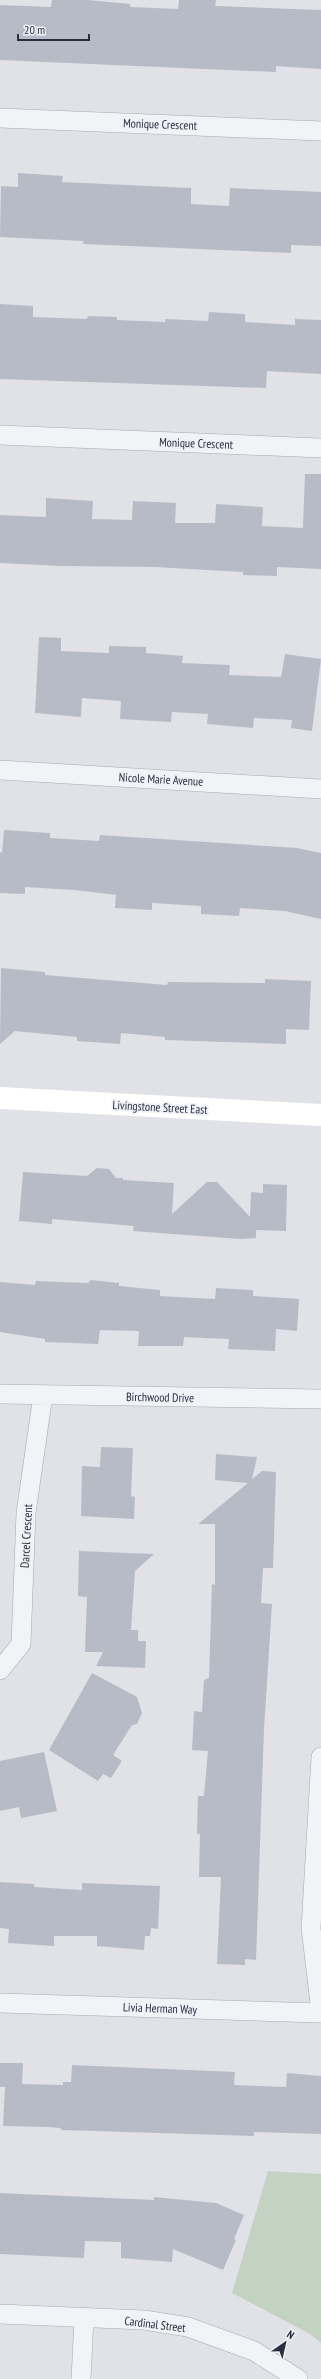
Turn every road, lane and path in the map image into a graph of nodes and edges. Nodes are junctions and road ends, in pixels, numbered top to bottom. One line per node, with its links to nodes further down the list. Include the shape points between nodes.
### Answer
1 (0, 118): 2 (street, Monique Crescent)
2 (321, 131)
3 (0, 436): 4 (street, Monique Crescent)
4 (321, 448)
5 (0, 770): 6 (street, Nicole Marie Avenue)
6 (321, 788)
7 (0, 1098): 8 (street, Livingstone Street East)
8 (321, 1115)
9 (0, 1394): 10 (street, Birchwood Drive)
10 (43, 1395): 11 (street, Birchwood Drive); 12 (street, Darcel Crescent, via 26,1513 21,1644)
11 (321, 1399)
12 (0, 1670)
13 (321, 1757): 15 (street, via 311,1928)
14 (0, 2003): 15 (street, Livia Herman Way)
15 (321, 2013)
16 (0, 2314): 17 (street, Cardinal Street)
17 (84, 2318): 18 (street); 19 (street, Cardinal Street, via 144,2320 188,2326 254,2351)
18 (81, 2379)
19 (298, 2379)

